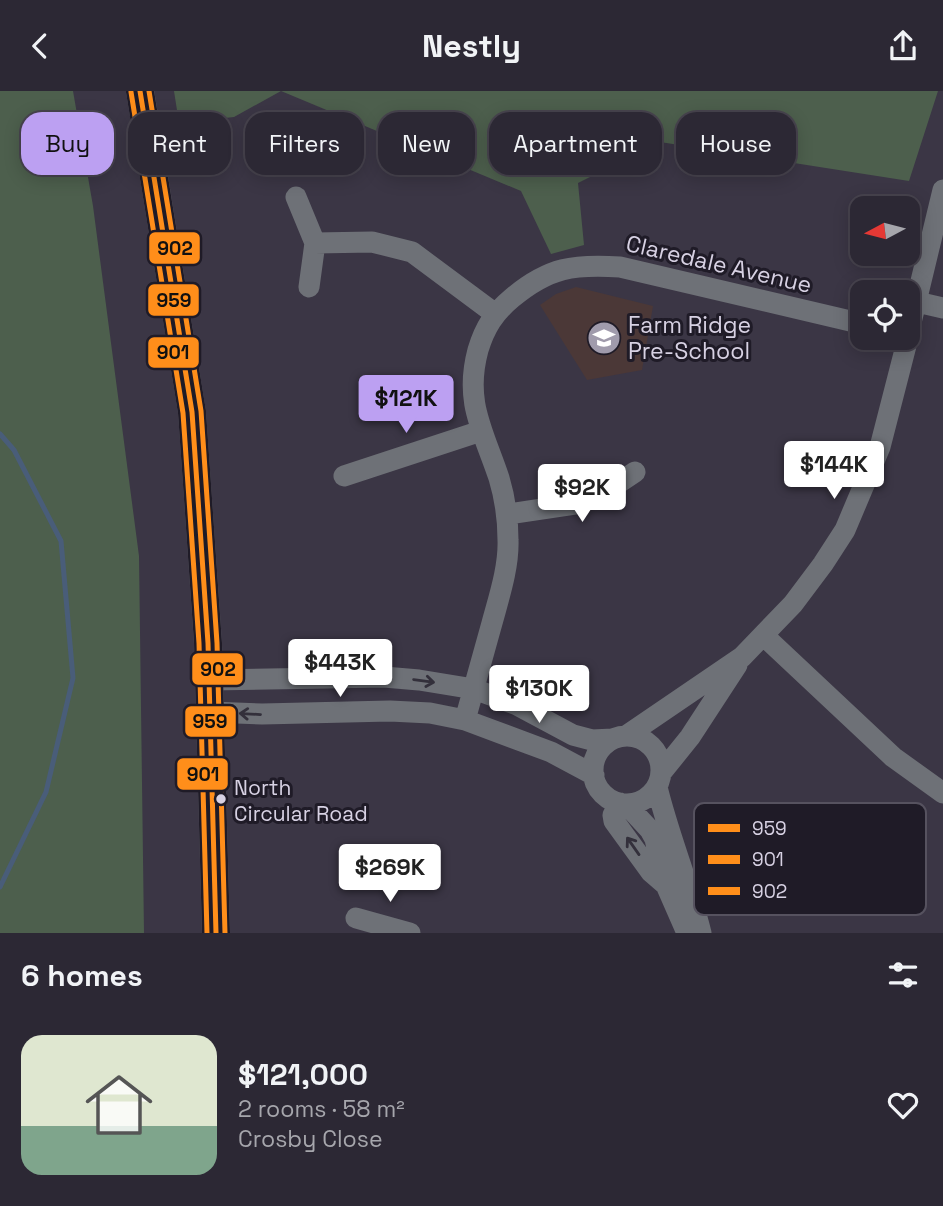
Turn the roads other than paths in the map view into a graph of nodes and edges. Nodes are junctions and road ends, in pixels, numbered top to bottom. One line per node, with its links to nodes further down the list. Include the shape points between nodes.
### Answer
1 (142, 103): 19 (main road, via 192,412)
2 (943, 190): 6 (street)
3 (296, 197): 4 (street)
4 (315, 243): 5 (street); 9 (street, via 372,241 412,253)
5 (309, 287)
6 (920, 289)
7 (920, 303): 8 (street)
8 (943, 308)
9 (494, 313): 10 (street, Claredale Avenue, via 541,276 594,265 620,267); 12 (street, Claredale Avenue, via 472,372)
10 (850, 321)
11 (905, 350): 16 (street, via 880,447 845,530 793,604)
12 (481, 431): 14 (street); 15 (street, Claredale Avenue)
13 (635, 472): 15 (street, via 599,496 575,504)
14 (344, 477)
15 (508, 514): 20 (street, Claredale Avenue, via 509,545 500,595)
16 (764, 636): 17 (street); 29 (street, via 893,757)
17 (742, 657): 21 (street); 25 (street)
18 (342, 678): 19 (street); 20 (street, one-way to 20, via 419,680); 23 (street)
19 (209, 680): 22 (main road)
20 (474, 689): 24 (street, Claredale Avenue); 26 (street, via 517,705 573,735 592,740)
21 (664, 710): 25 (street); 26 (street)
22 (210, 712): 23 (street, one-way to 22); 34 (main road)
23 (345, 712): 24 (street, via 430,713)
24 (465, 720): 27 (street, via 551,752)
25 (690, 737): 28 (street)
26 (620, 738): 27 (street, via 597,754); 28 (street, via 638,737 656,751)
27 (594, 775): 30 (street, via 603,793)
28 (659, 780): 30 (street, via 644,800); 31 (street, via 665,821)
29 (940, 785)
30 (623, 804): 36 (street, one-way to 30, via 666,885 655,839)
31 (694, 904)
32 (697, 915): 37 (street)
33 (356, 918): 35 (street)
34 (216, 933)
35 (410, 933)
36 (687, 933)
37 (702, 933)

